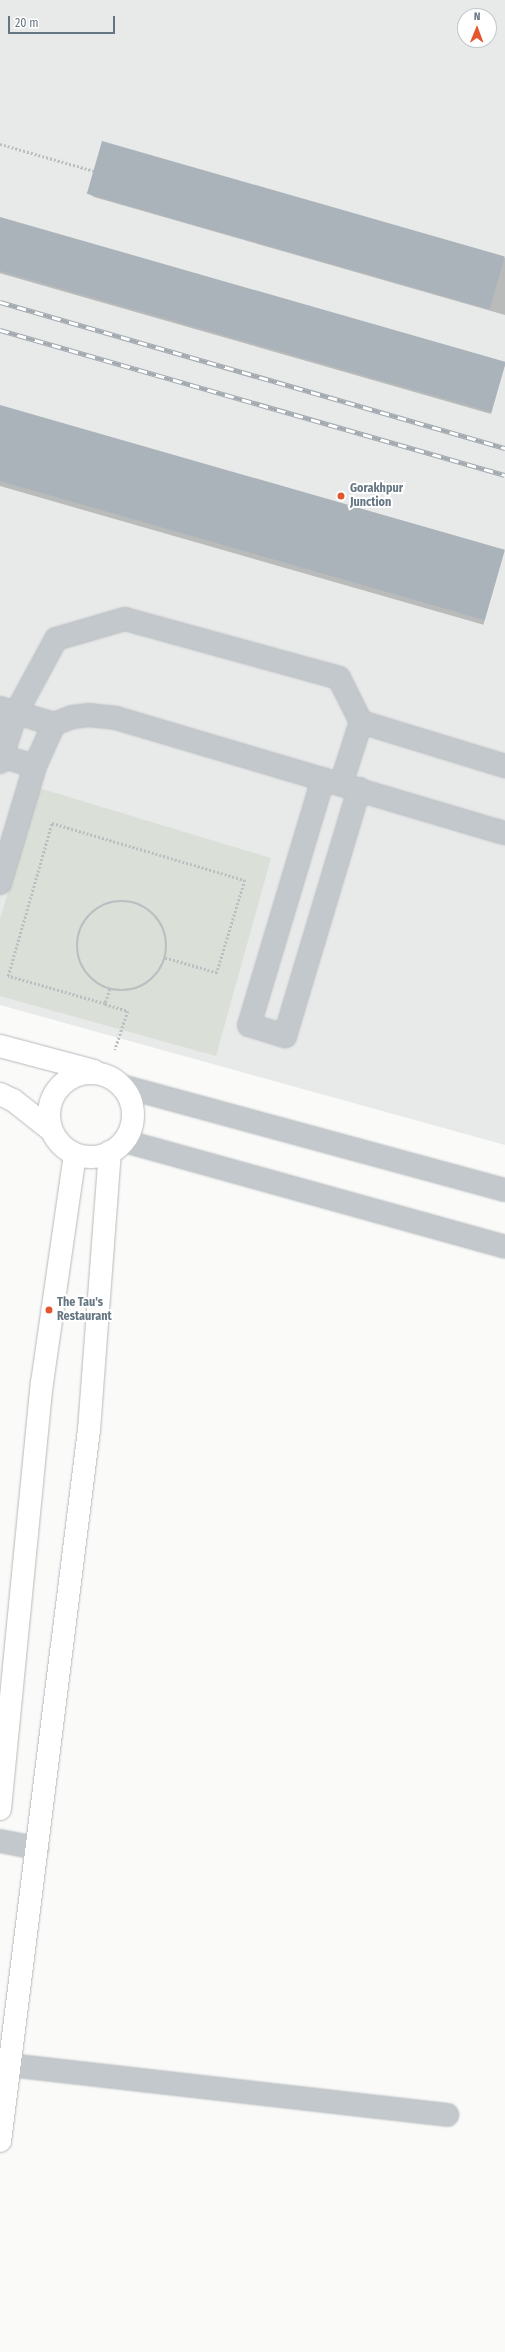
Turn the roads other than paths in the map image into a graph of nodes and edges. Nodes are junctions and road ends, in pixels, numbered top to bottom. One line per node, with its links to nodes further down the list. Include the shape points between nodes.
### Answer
1 (8, 710): 2 (street, via 56,639 125,619 339,678); 3 (street); 4 (street)
2 (361, 722): 6 (street); 7 (street)
3 (54, 724): 5 (street); 7 (street, via 72,717 88,715 116,718)
4 (1, 758): 5 (street)
5 (35, 766): 9 (street)
6 (505, 766)
7 (341, 784): 7 (street, via 249,1025 285,1036); 8 (street)
8 (505, 833)
9 (0, 884)
10 (0, 1046): 11 (main road)
11 (108, 1078): 13 (main road, via 80,1074 64,1082 52,1095 48,1112); 14 (main road, via 127,1091 133,1108 132,1125); 16 (street)
12 (0, 1094): 13 (main road, via 13,1100)
13 (51, 1130): 15 (main road, via 61,1145)
14 (117, 1147): 15 (main road, via 93,1157); 17 (street); 20 (main road, via 89,1430)
15 (75, 1155): 18 (main road, via 42,1383)
16 (505, 1190)
17 (505, 1248)
18 (0, 1809)
19 (0, 1841): 20 (street)
20 (37, 1848): 21 (main road)
21 (9, 2065): 22 (street); 23 (main road)
22 (447, 2115)
23 (0, 2141)

